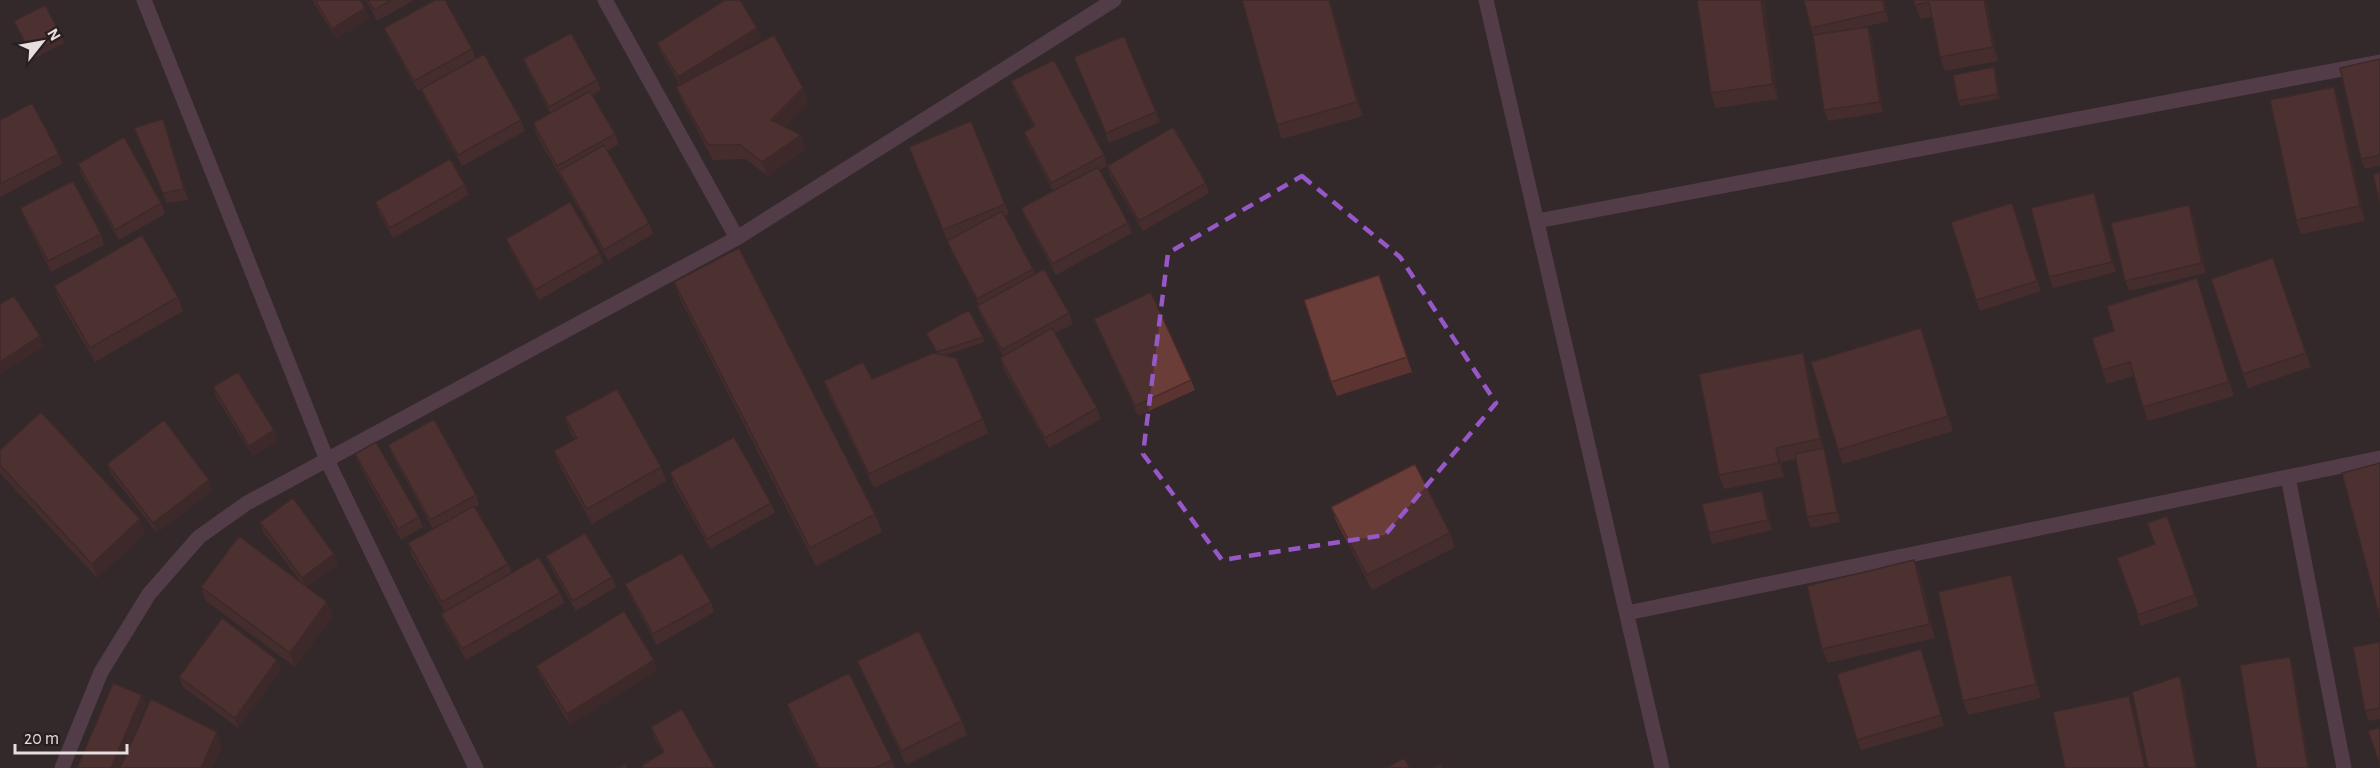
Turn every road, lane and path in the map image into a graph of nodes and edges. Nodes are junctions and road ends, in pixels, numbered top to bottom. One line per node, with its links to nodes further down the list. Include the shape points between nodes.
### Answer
1 (144, 0): 9 (street)
2 (605, 0): 7 (street)
3 (1114, 0): 7 (street)
4 (1486, 0): 6 (street)
5 (2380, 62): 6 (street)
6 (1537, 221): 11 (street)
7 (737, 238): 9 (street)
8 (2380, 458): 10 (street)
9 (327, 460): 12 (street, via 247,503 199,537 149,594 101,672); 13 (street)
10 (2288, 477): 11 (street); 15 (street)
11 (1627, 613): 14 (street)
12 (62, 768)
13 (476, 768)
14 (1662, 768)
15 (2344, 768)

